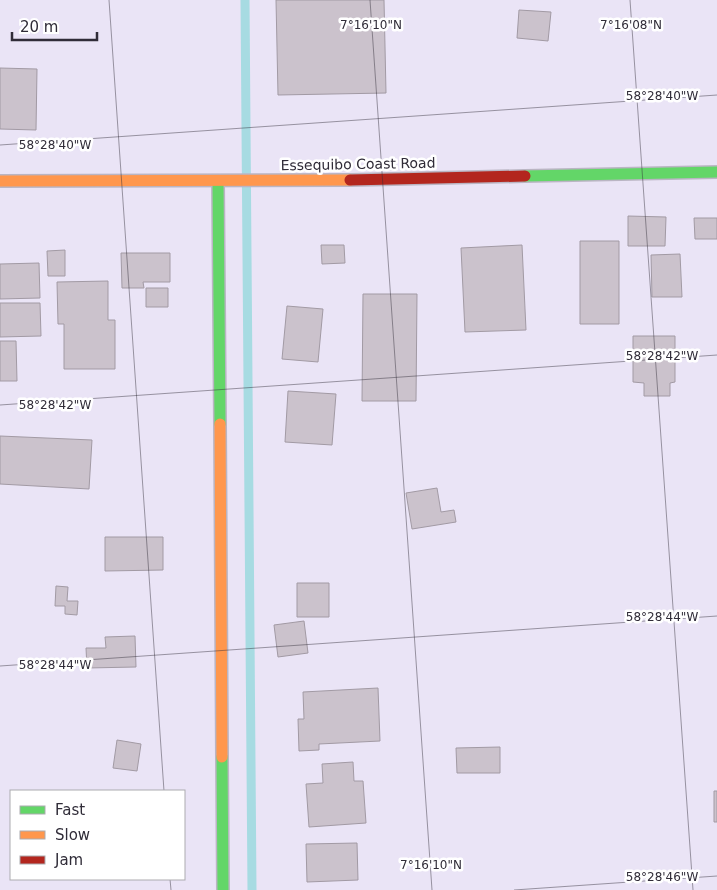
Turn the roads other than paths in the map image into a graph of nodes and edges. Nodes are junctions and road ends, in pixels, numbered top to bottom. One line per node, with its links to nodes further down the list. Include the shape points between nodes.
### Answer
1 (717, 172): 3 (main road, Essequibo Coast Road)
2 (0, 181): 3 (main road, Essequibo Coast Road)
3 (218, 181): 4 (main road)
4 (223, 890)

